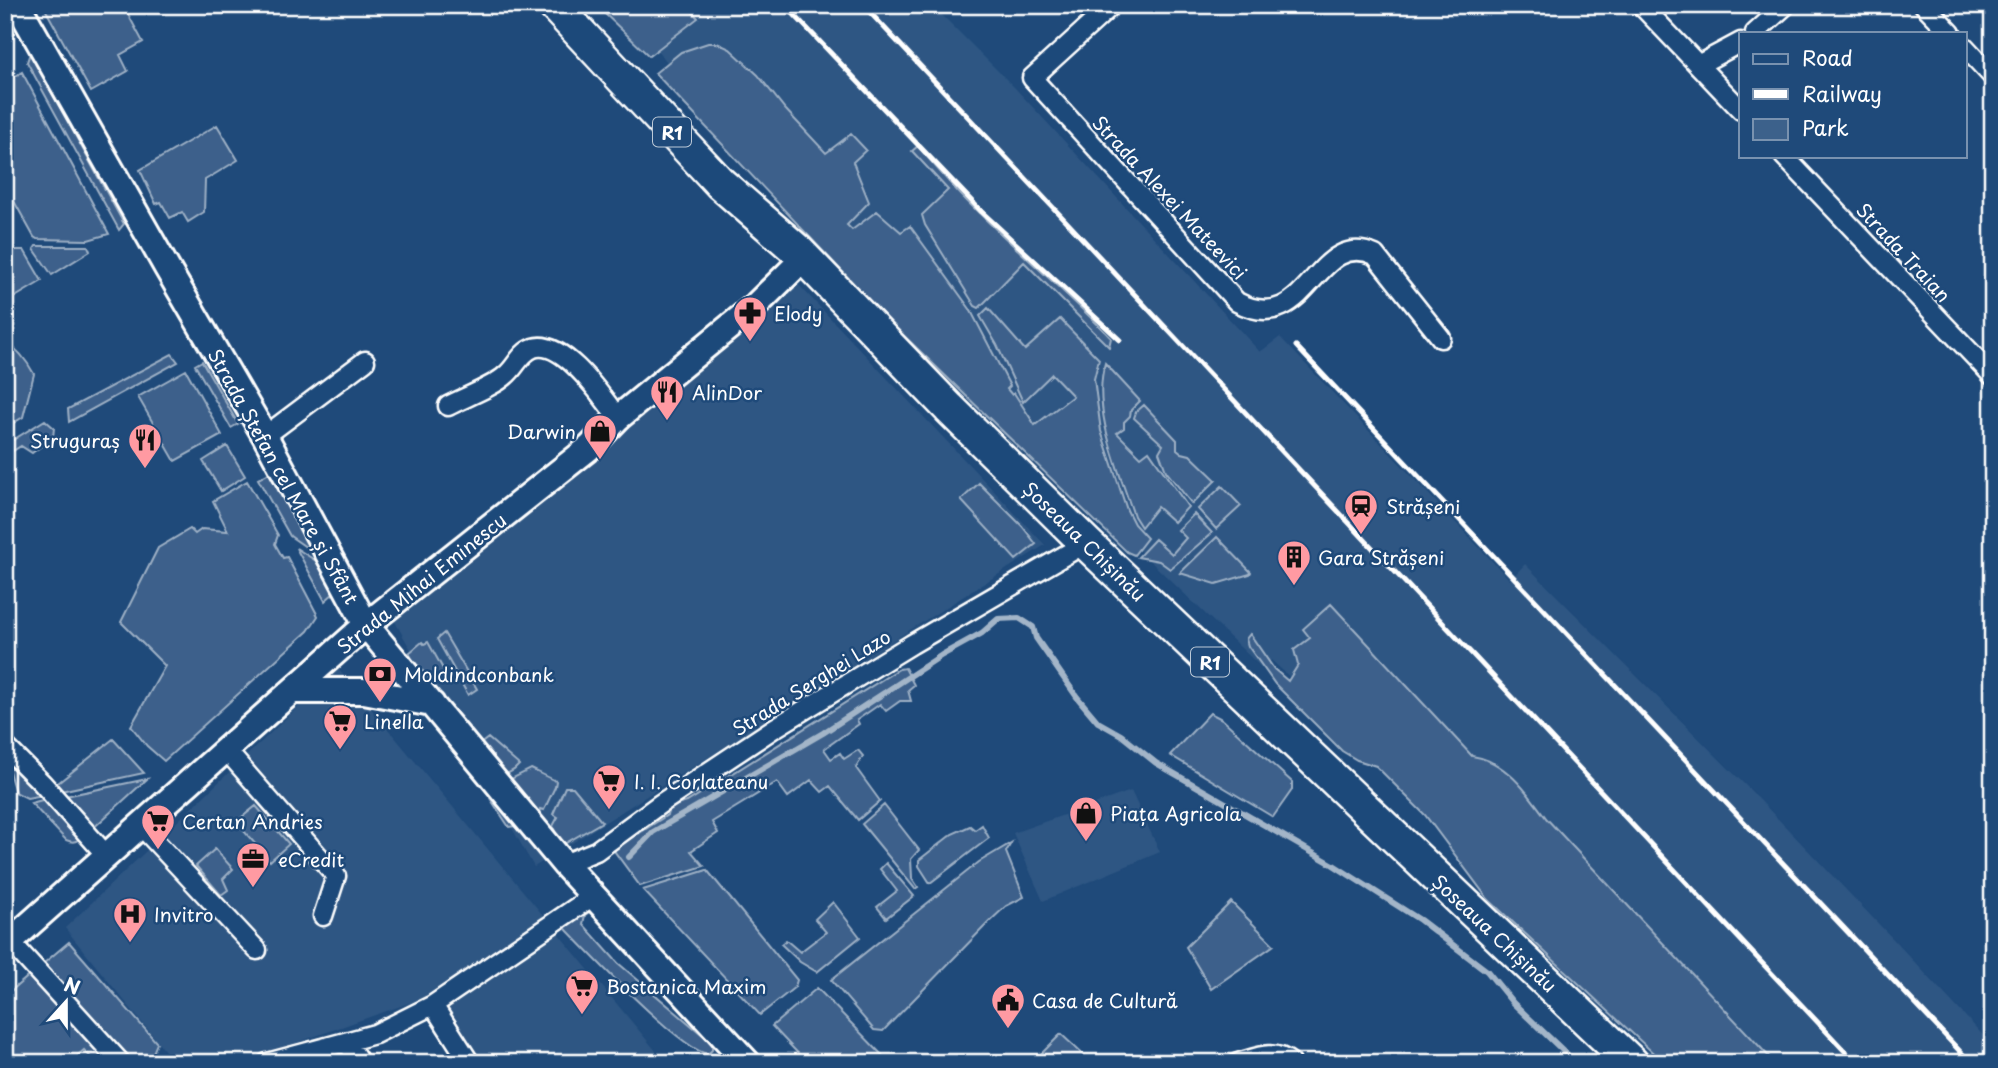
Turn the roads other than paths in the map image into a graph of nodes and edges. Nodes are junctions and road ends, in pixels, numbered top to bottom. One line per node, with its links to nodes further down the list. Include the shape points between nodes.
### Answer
1 (18, 5): 22 (street, Strada Ștefan cel Mare și Sfânt)
2 (554, 5): 16 (highway, Șoseaua Chișinău / R1, via 720,183)
3 (577, 5): 16 (highway, via 727,165)
4 (1112, 5): 17 (street, Strada Alexei Mateevici, via 1032,78 1237,302 1266,312 1281,308 1338,256 1363,250 1375,255)
5 (1641, 5): 12 (street)
6 (1786, 5): 8 (street)
7 (1924, 5): 9 (street)
8 (1756, 32)
9 (1950, 32)
10 (1739, 43): 12 (street)
11 (1966, 48): 13 (street)
12 (1698, 65): 14 (street)
13 (1993, 77)
14 (1739, 108)
15 (1786, 158): 19 (street, Strada Traian)
16 (801, 254): 21 (street, Strada Mihai Eminescu, via 756,305); 23 (highway, Șoseaua Chișinău / R1)
17 (1441, 338)
18 (365, 361): 22 (street)
19 (1993, 376)
20 (448, 406): 21 (street, via 506,376 523,354 547,348 592,383)
21 (618, 418): 24 (street, Strada Mihai Eminescu, via 589,448)
22 (265, 436): 24 (street, Strada Ștefan cel Mare și Sfânt)
23 (1086, 543): 31 (street, Strada Serghei Lazo, via 773,729 596,851); 45 (highway, Șoseaua Chișinău / R1)
24 (366, 625): 25 (street, Strada Mihai Eminescu); 26 (street, Strada Ștefan cel Mare și Sfânt)
25 (292, 691): 26 (street, via 364,691); 28 (street, Strada Mihai Eminescu)
26 (432, 704): 31 (street, Strada Ștefan cel Mare și Sfânt)
27 (5, 746): 30 (street)
28 (226, 750): 29 (street, Strada Mihai Eminescu); 33 (street, via 336,876)
29 (141, 826): 30 (street, Strada Mihai Eminescu); 35 (street)
30 (107, 856): 34 (street, Strada Mihai Eminescu)
31 (564, 864): 32 (street, Strada Ștefan cel Mare și Sfânt)
32 (593, 896): 36 (street); 42 (street, Strada Ștefan cel Mare și Sfânt)
33 (323, 916)
34 (8, 944): 38 (street)
35 (257, 950)
36 (433, 1005): 37 (street, via 375,1034); 41 (street)
37 (347, 1042): 39 (street); 40 (street)
38 (121, 1063)
39 (267, 1063)
40 (360, 1063)
41 (470, 1063)
42 (748, 1063)
43 (1238, 1063): 44 (street, via 1269,1055 1282,1055)
44 (1290, 1063)
45 (1632, 1063)

